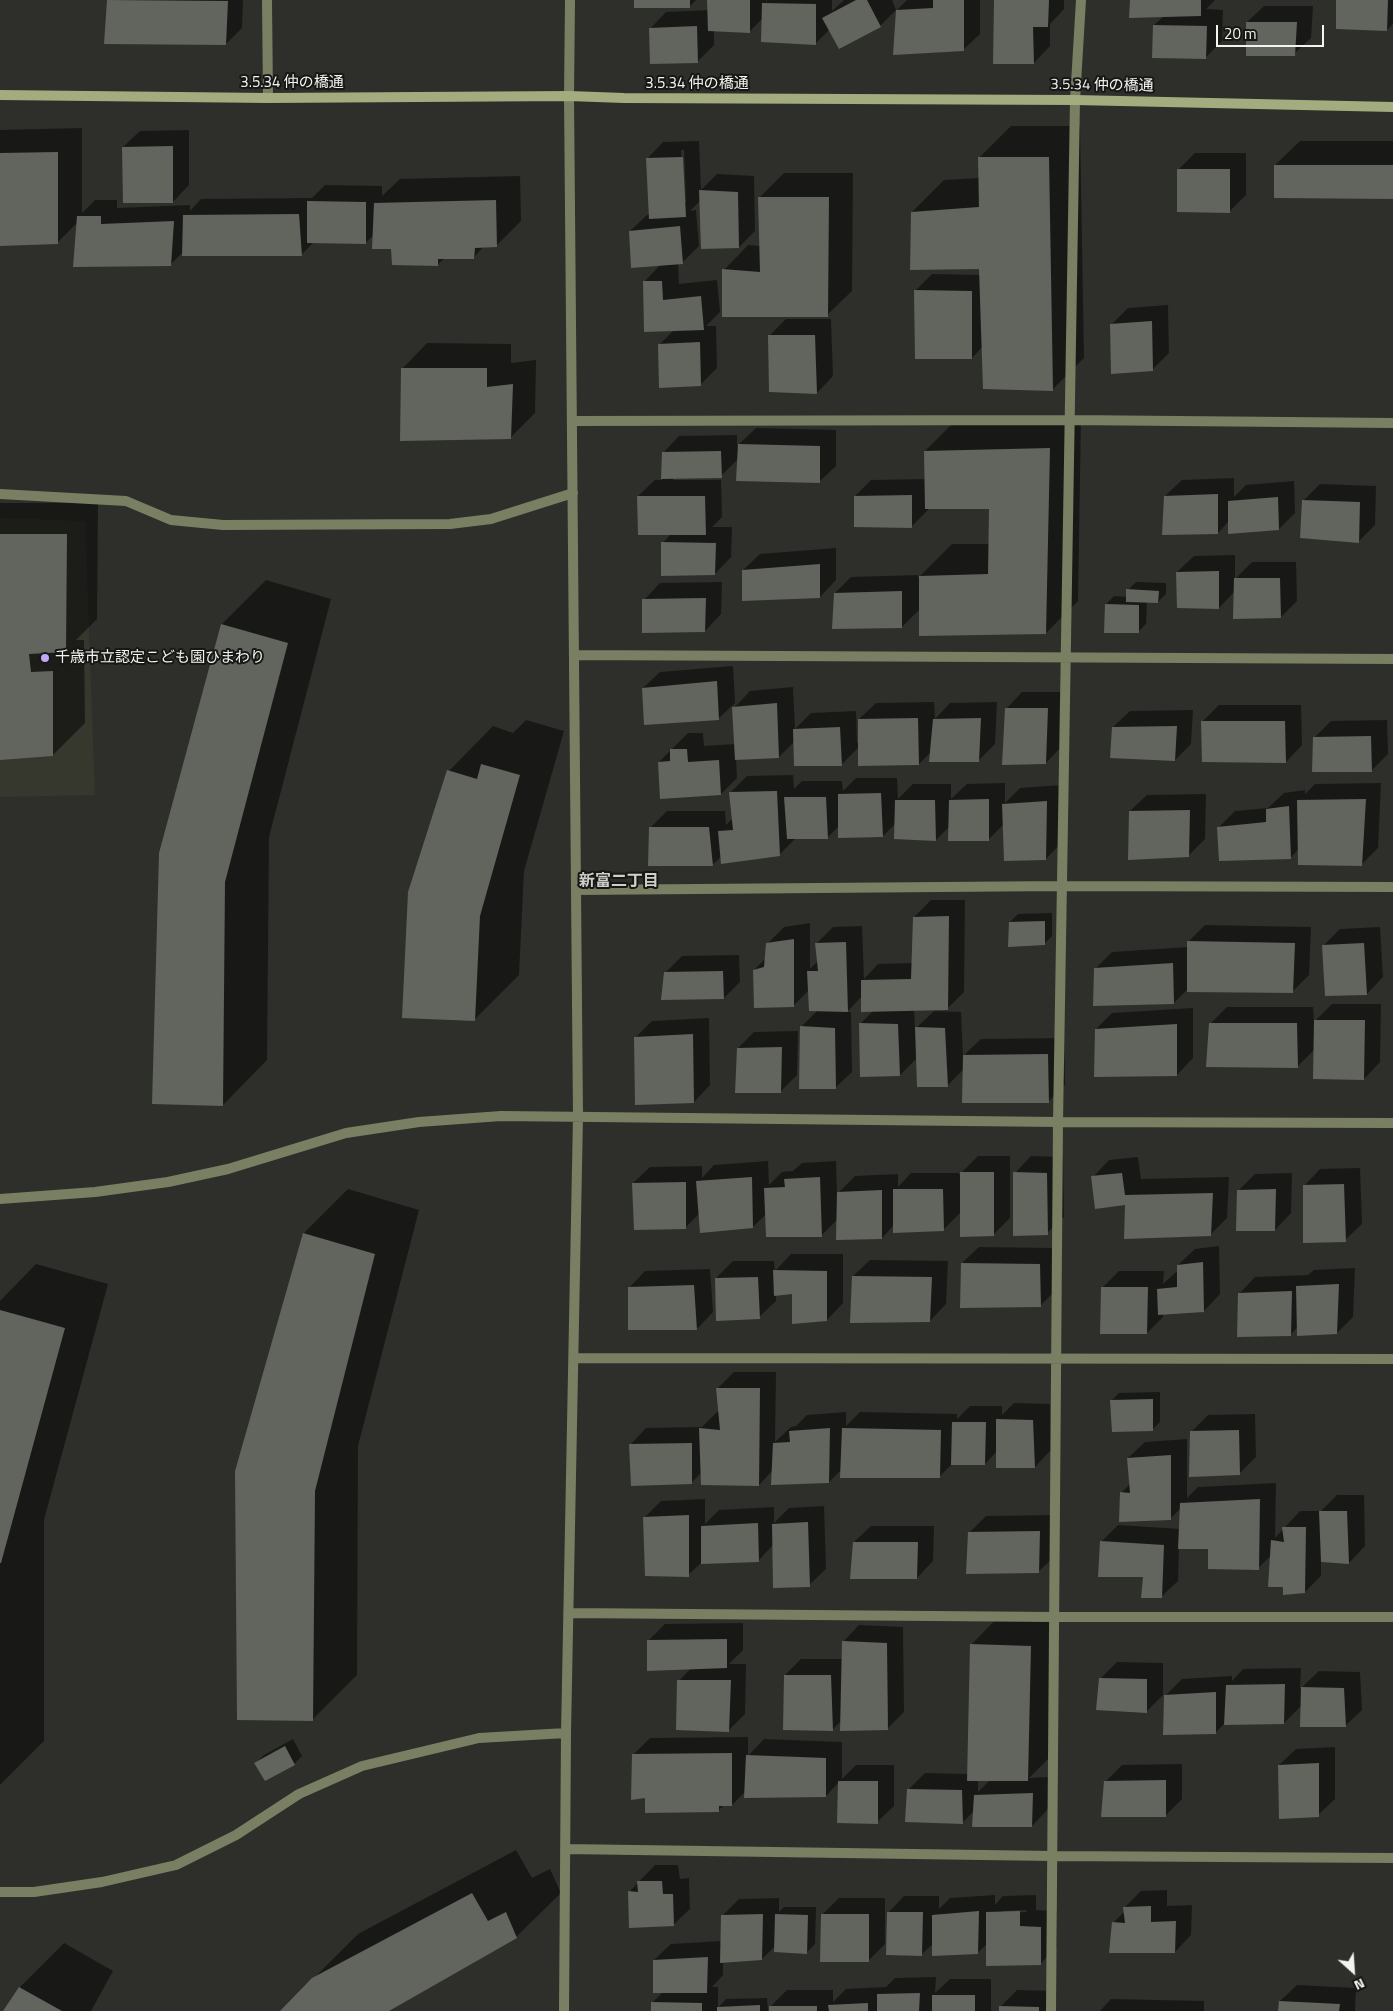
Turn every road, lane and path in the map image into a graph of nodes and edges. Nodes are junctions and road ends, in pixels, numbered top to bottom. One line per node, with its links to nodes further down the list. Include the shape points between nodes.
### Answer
1 (267, 0): 6 (street)
2 (570, 0): 5 (street)
3 (1081, 0): 7 (street)
4 (0, 95): 6 (street, 3.5.34 仲の橋通)
5 (569, 96): 6 (street, 3.5.34 仲の橋通); 7 (street, 3.5.34 仲の橋通); 10 (street)
6 (268, 98)
7 (1075, 100): 8 (street, 3.5.34 仲の橋通); 9 (street)
8 (1393, 107)
9 (1070, 420): 10 (street); 11 (street); 15 (street)
10 (572, 421): 13 (street)
11 (1393, 423)
12 (0, 494): 13 (street, via 126,501 171,520 223,526 450,524 492,519)
13 (573, 494): 14 (street)
14 (574, 655): 15 (street); 19 (street)
15 (1066, 658): 16 (street); 17 (street)
16 (1393, 659)
17 (1062, 886): 18 (street); 19 (street); 21 (street)
18 (1393, 887)
19 (576, 890): 20 (street)
20 (578, 1116): 21 (street); 23 (street, via 501,1116 419,1122 346,1133 246,1164 168,1182 95,1192); 24 (street)
21 (1058, 1122): 22 (street); 25 (street)
22 (1393, 1123)
23 (0, 1199)
24 (574, 1358): 25 (street); 27 (street)
25 (1056, 1359): 26 (street); 28 (street)
26 (1393, 1359)
27 (569, 1613): 28 (street); 30 (street)
28 (1054, 1617): 29 (street); 32 (street)
29 (1393, 1617)
30 (566, 1733): 31 (street); 34 (street, via 479,1738 362,1766 299,1794 236,1835 176,1865 34,1892)
31 (565, 1849): 32 (street); 35 (street)
32 (1052, 1856): 33 (street); 36 (street)
33 (1393, 1858)
34 (0, 1892)
35 (564, 2011)
36 (1051, 2011)

